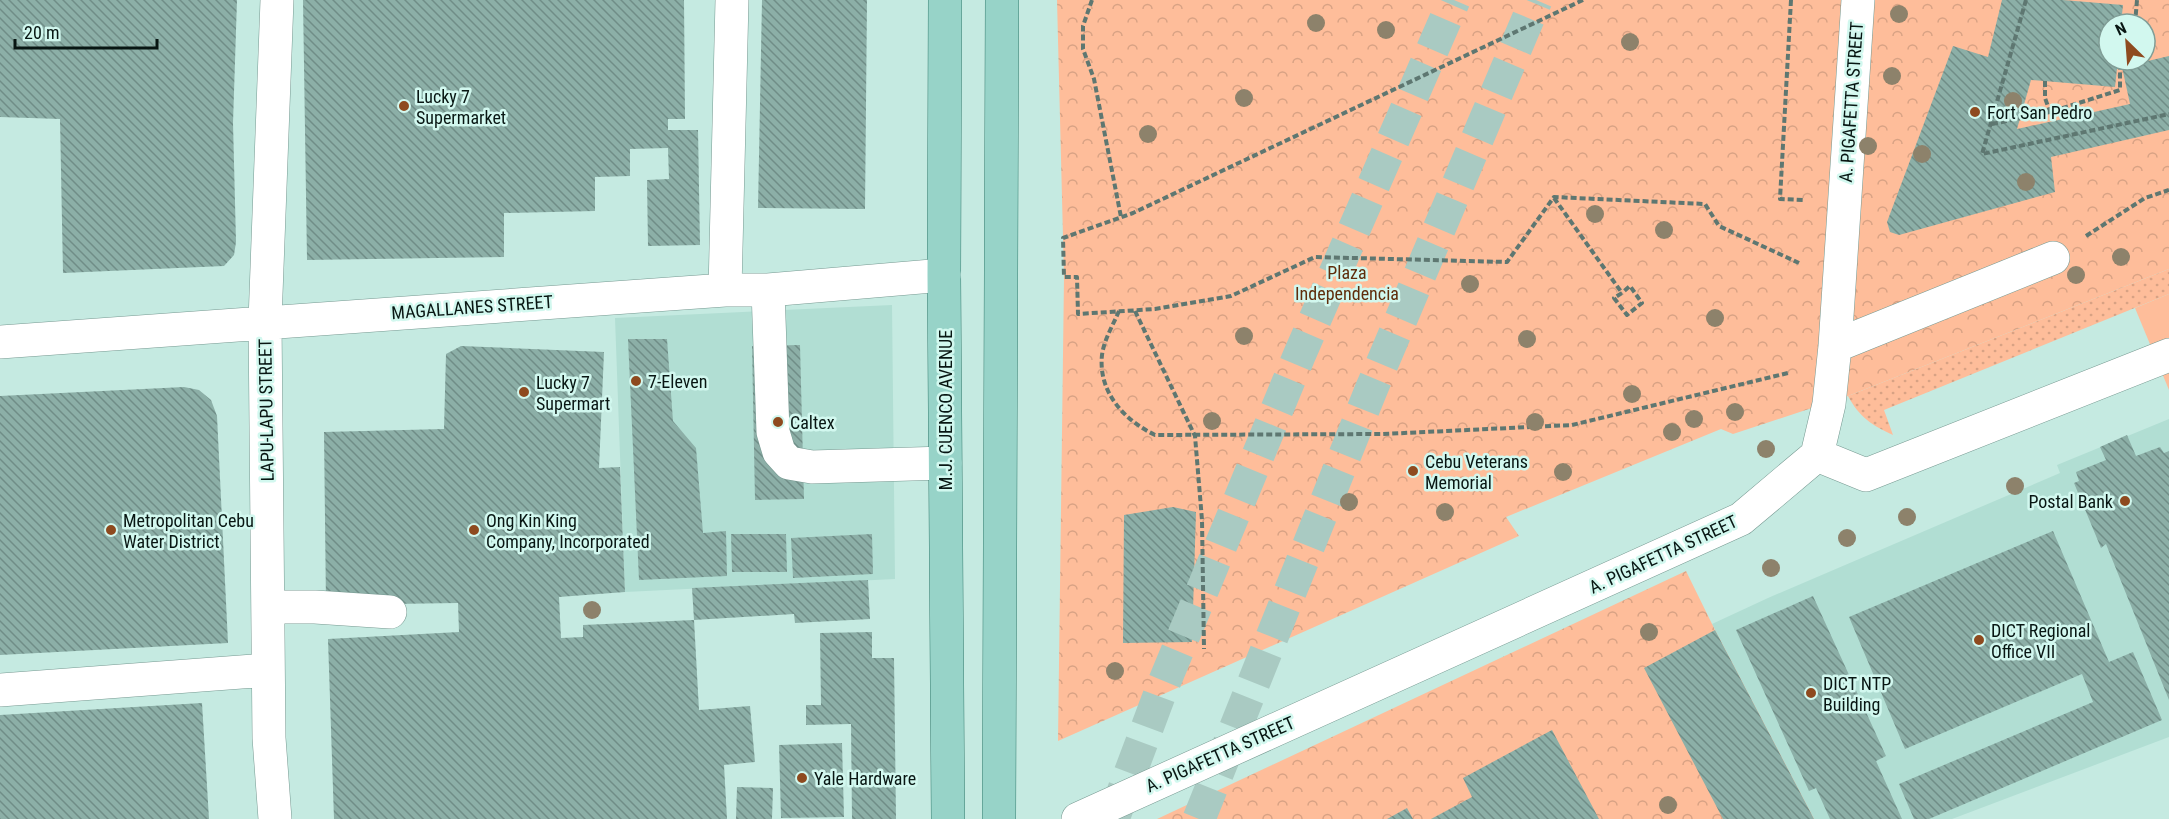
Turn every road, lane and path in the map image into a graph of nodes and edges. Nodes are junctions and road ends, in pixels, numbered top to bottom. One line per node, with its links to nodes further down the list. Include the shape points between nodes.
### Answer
1 (277, 0): 29 (street, LAPU-LAPU STREET)
2 (732, 0): 24 (street)
3 (945, 0): 23 (main road, M.J. CUENCO AVENUE)
4 (1002, 0): 44 (main road)
5 (1092, 0): 18 (path, via 1083,26 1083,48 1094,79)
6 (1583, 0): 18 (path)
7 (1791, 0): 17 (path, via 1780,199)
8 (1858, 0): 31 (street, A. PIGAFETTA STREET)
9 (2026, 0): 14 (path)
10 (2120, 72): 12 (path, via 2121,90)
11 (2045, 81): 12 (path, via 2044,98)
12 (2050, 112): 14 (path)
13 (2169, 114): 14 (path, via 1982,154)
14 (1991, 124)
15 (2169, 190): 20 (path, via 2145,198)
16 (1554, 197): 21 (path, via 1704,204 1719,226); 26 (path); 28 (path, via 1507,262 1315,257 1231,296)
17 (1807, 200)
18 (1121, 217): 27 (path, via 1063,238 1064,277 1077,277 1078,314)
19 (1801, 253): 21 (path)
20 (2053, 258): 31 (street)
21 (1800, 263): 22 (path)
22 (1799, 274)
23 (944, 275): 25 (street, MAGALLANES STREET); 36 (main road, M.J. CUENCO AVENUE)
24 (725, 290): 25 (street, MAGALLANES STREET); 29 (street, MAGALLANES STREET)
25 (768, 290): 36 (street, via 773,432 778,452 789,463 812,467)
26 (1622, 292): 26 (path, via 1614,298 1626,315 1642,303 1630,286)
27 (1119, 311): 28 (path); 34 (path, via 1102,355 1103,382 1117,407 1136,426 1155,435)
28 (1135, 311): 34 (path)
29 (265, 321): 30 (street, MAGALLANES STREET); 37 (street, LAPU-LAPU STREET)
30 (0, 342)
31 (1834, 346): 35 (street, A. PIGAFETTA STREET, via 1829,404)
32 (2169, 355): 35 (street, via 1866,476)
33 (1789, 362): 34 (path, via 1788,373 1572,426)
34 (1195, 436): 39 (path, via 1202,520)
35 (1817, 455): 45 (street, A. PIGAFETTA STREET, via 1742,519)
36 (945, 463): 43 (main road, M.J. CUENCO AVENUE)
37 (269, 607): 38 (street); 40 (street, LAPU-LAPU STREET)
38 (390, 612)
39 (1204, 649)
40 (268, 670): 41 (street); 42 (street, LAPU-LAPU STREET)
41 (0, 690)
42 (275, 819)
43 (948, 819)
44 (999, 819)
45 (1078, 819)

